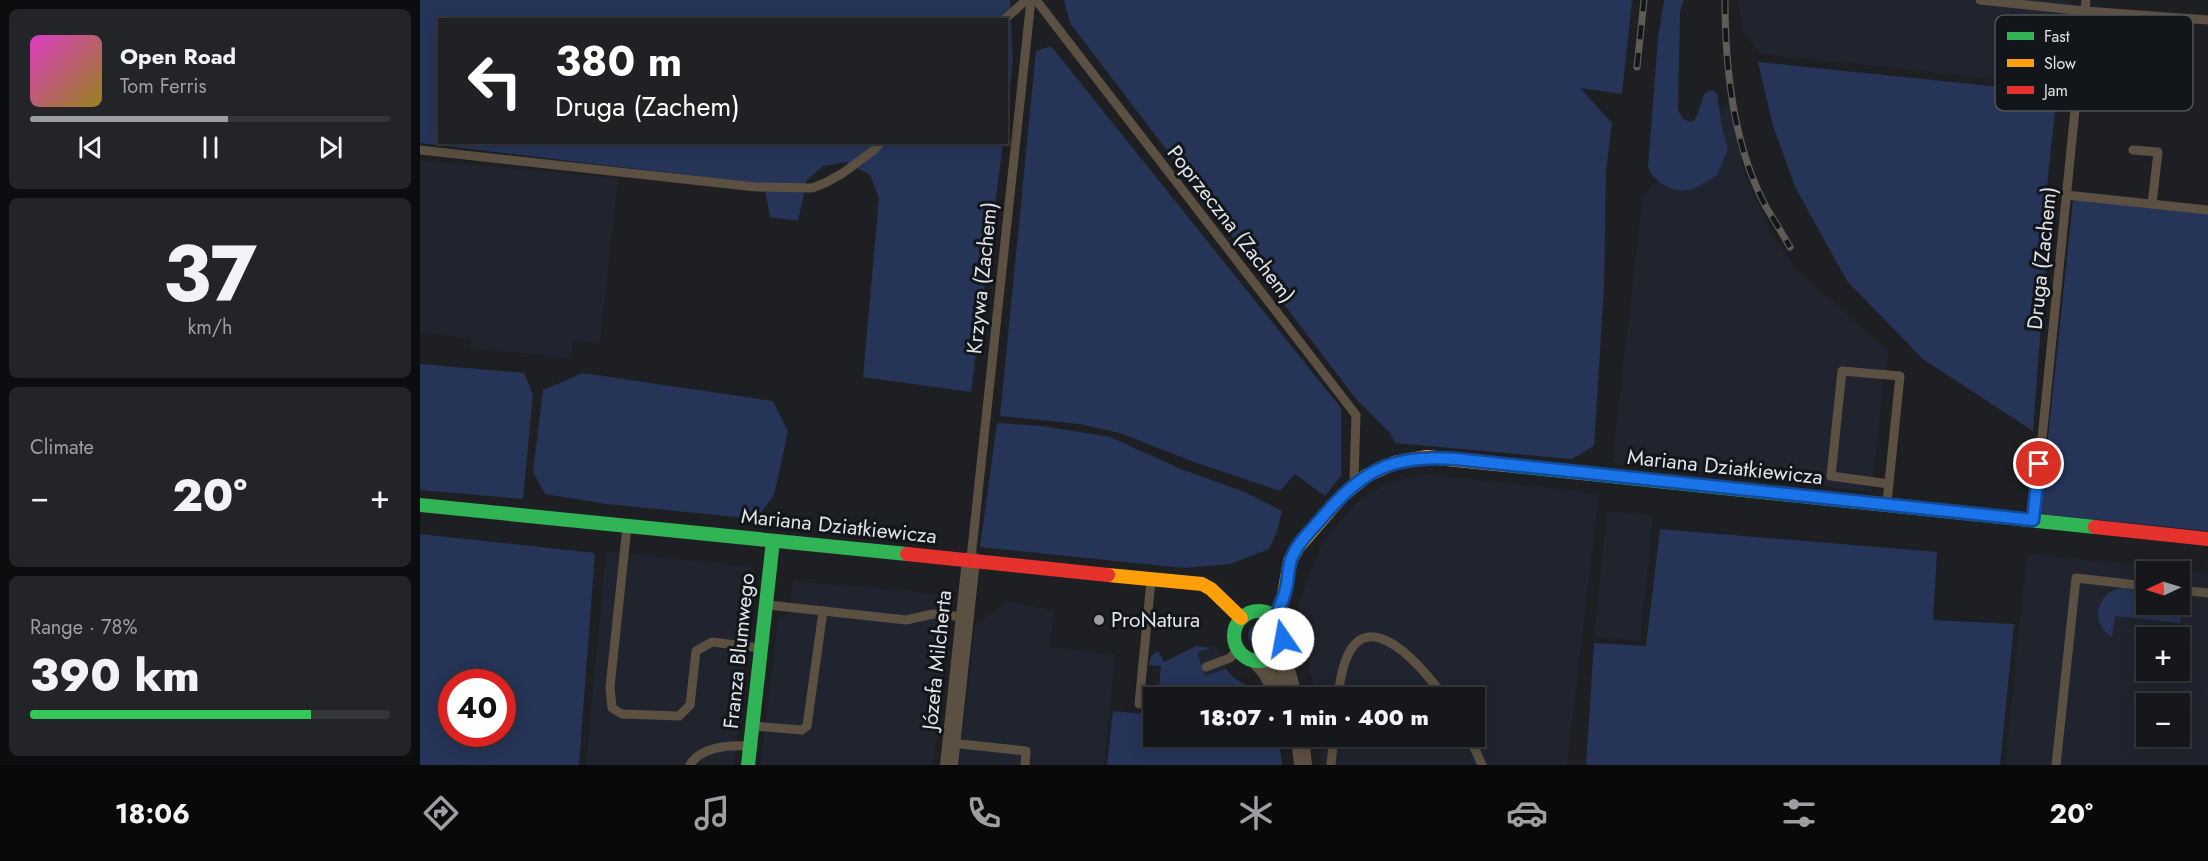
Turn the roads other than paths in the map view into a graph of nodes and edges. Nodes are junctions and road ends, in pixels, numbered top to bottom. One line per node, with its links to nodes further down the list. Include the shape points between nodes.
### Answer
1 (1026, 0): 10 (lane)
2 (1031, 0): 28 (lane, Krzywa (Zachem))
3 (1036, 0): 20 (lane, Poprzeczna (Zachem), via 1356,415)
4 (1980, 0): 6 (lane)
5 (2086, 0): 7 (lane, Druga (Zachem))
6 (2045, 3): 7 (lane)
7 (2085, 11): 8 (lane, Druga (Zachem)); 9 (lane)
8 (2085, 15)
9 (2140, 15)
10 (1006, 18)
11 (2193, 19): 12 (lane)
12 (2208, 20)
13 (2075, 111): 17 (lane, Druga (Zachem))
14 (879, 144): 15 (lane, via 843,173 812,188 756,187)
15 (420, 150)
16 (2133, 150): 18 (lane, via 2158,152)
17 (2066, 195): 18 (lane); 24 (lane, Druga (Zachem))
18 (2152, 204): 19 (lane)
19 (2208, 210)
20 (1354, 484): 23 (street, Mariana Dziatkiewicza, via 1395,463 1427,457); 29 (street, Mariana Dziatkiewicza, via 1299,543)
21 (1888, 484): 21 (lane, via 1900,376 1842,371 1831,476); 23 (lane)
22 (420, 504): 25 (street, Mariana Dziatkiewicza)
23 (1886, 505): 24 (street, Mariana Dziatkiewicza)
24 (2033, 520): 26 (street, Mariana Dziatkiewicza)
25 (627, 527): 27 (street, Mariana Dziatkiewicza); 40 (lane, via 610,687 612,708 622,714 679,716 690,705 696,651 712,642)
26 (2208, 539)
27 (773, 541): 28 (street, Mariana Dziatkiewicza); 34 (street, Franza Blumwego)
28 (971, 560): 30 (street, Mariana Dziatkiewicza); 37 (street, Józefa Milcherta)
29 (1287, 571): 36 (street, Mariana Dziatkiewicza, via 1269,591); 39 (street, Mariana Dziatkiewicza, via 1286,591)
30 (1152, 579): 38 (street, Mariana Dziatkiewicza, via 1202,584); 49 (lane)
31 (2136, 585): 63 (lane, via 2076,578)
32 (2190, 591): 33 (lane)
33 (2208, 593)
34 (765, 605): 35 (lane); 40 (street, Franza Blumwego)
35 (823, 611): 37 (lane, via 906,620 933,614); 50 (lane, via 807,726 802,730)
36 (1262, 611): 38 (street); 39 (street)
37 (964, 617): 51 (street, Józefa Milcherta)
38 (1241, 618): 41 (street, via 1234,632)
39 (1275, 618): 42 (street, via 1283,633)
40 (761, 648): 50 (street, Franza Blumwego)
41 (1238, 649): 43 (street); 44 (lane, via 1230,658)
42 (1280, 649): 43 (street); 46 (street)
43 (1257, 661): 45 (street)
44 (1206, 667)
45 (1275, 687)
46 (1291, 687)
47 (1340, 687): 48 (lane, via 1349,648 1367,637 1379,636 1391,642)
48 (1437, 687)
49 (1139, 704)
50 (752, 725): 52 (street, Franza Blumwego)
51 (951, 743): 58 (street, Józefa Milcherta); 59 (lane, via 1026,751)
52 (750, 746): 56 (lane, via 726,745 703,754); 57 (street, Franza Blumwego)
53 (1301, 747): 60 (street)
54 (1333, 747): 61 (lane)
55 (1474, 747): 62 (lane)
56 (690, 765)
57 (748, 765)
58 (949, 765)
59 (1024, 765)
60 (1303, 765)
61 (1331, 765)
62 (1482, 765)
63 (2056, 765)

